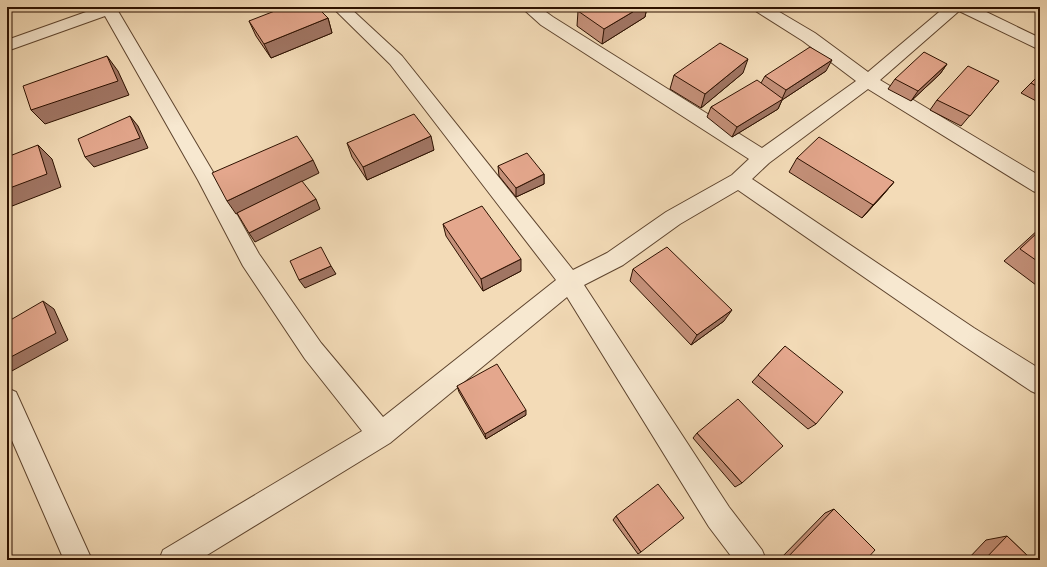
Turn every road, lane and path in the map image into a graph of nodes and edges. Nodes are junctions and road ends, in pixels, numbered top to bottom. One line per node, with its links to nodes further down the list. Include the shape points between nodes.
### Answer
1 (340, 7): 13 (street, via 396,60)
2 (529, 7): 10 (street)
3 (760, 7): 9 (street, via 809,37)
4 (954, 7): 9 (street)
5 (964, 7): 7 (street)
6 (112, 8): 8 (street); 16 (street, via 252,260 313,351)
7 (1040, 45)
8 (7, 46)
9 (868, 81): 10 (street); 12 (street)
10 (762, 158): 11 (street)
11 (739, 180): 13 (street, via 673,218 615,259); 14 (street)
12 (1040, 186)
13 (570, 282): 16 (street); 19 (street, via 719,517)
14 (1040, 383)
15 (7, 400): 18 (street)
16 (380, 434): 17 (street)
17 (186, 557)
18 (78, 560)
19 (752, 560)

